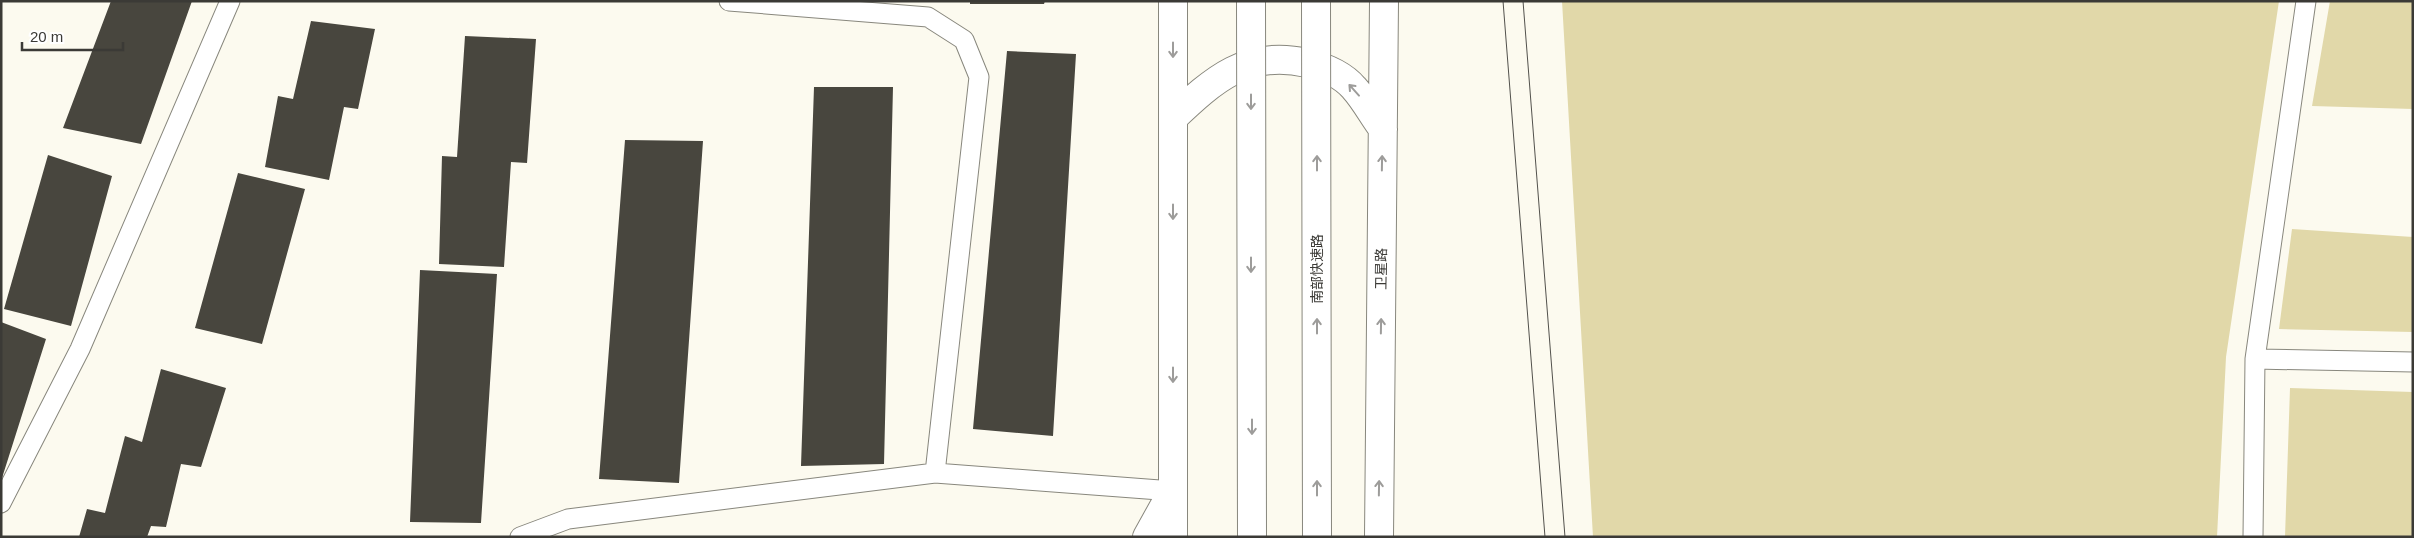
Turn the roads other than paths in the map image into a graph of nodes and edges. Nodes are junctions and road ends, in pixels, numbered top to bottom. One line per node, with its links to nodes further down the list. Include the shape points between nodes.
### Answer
1 (230, 1): 15 (lane, via 80,348)
2 (729, 1): 8 (lane)
3 (1173, 1): 9 (main road, one-way to 9)
4 (1251, 1): 19 (main road, one-way to 19, bridge)
5 (1316, 1): 20 (main road, 南部快速路, one-way to 5, bridge)
6 (1384, 1): 10 (main road, 卫星路)
7 (2306, 1): 11 (lane)
8 (770, 3): 13 (lane, via 928,17 964,40 979,77)
9 (1173, 118): 10 (main road, one-way to 9, via 1353,87 1326,67 1286,58 1242,65 1208,84); 14 (main road, one-way to 14)
10 (1383, 129): 21 (main road, 卫星路, one-way to 10)
11 (2255, 359): 12 (lane); 22 (lane)
12 (2413, 362)
13 (935, 474): 14 (lane); 16 (lane, via 568,520)
14 (1173, 491): 17 (main road); 18 (main road)
15 (1, 503)
16 (520, 537)
17 (1147, 537)
18 (1173, 537)
19 (1252, 537)
20 (1317, 537)
21 (1379, 537)
22 (2254, 537)

